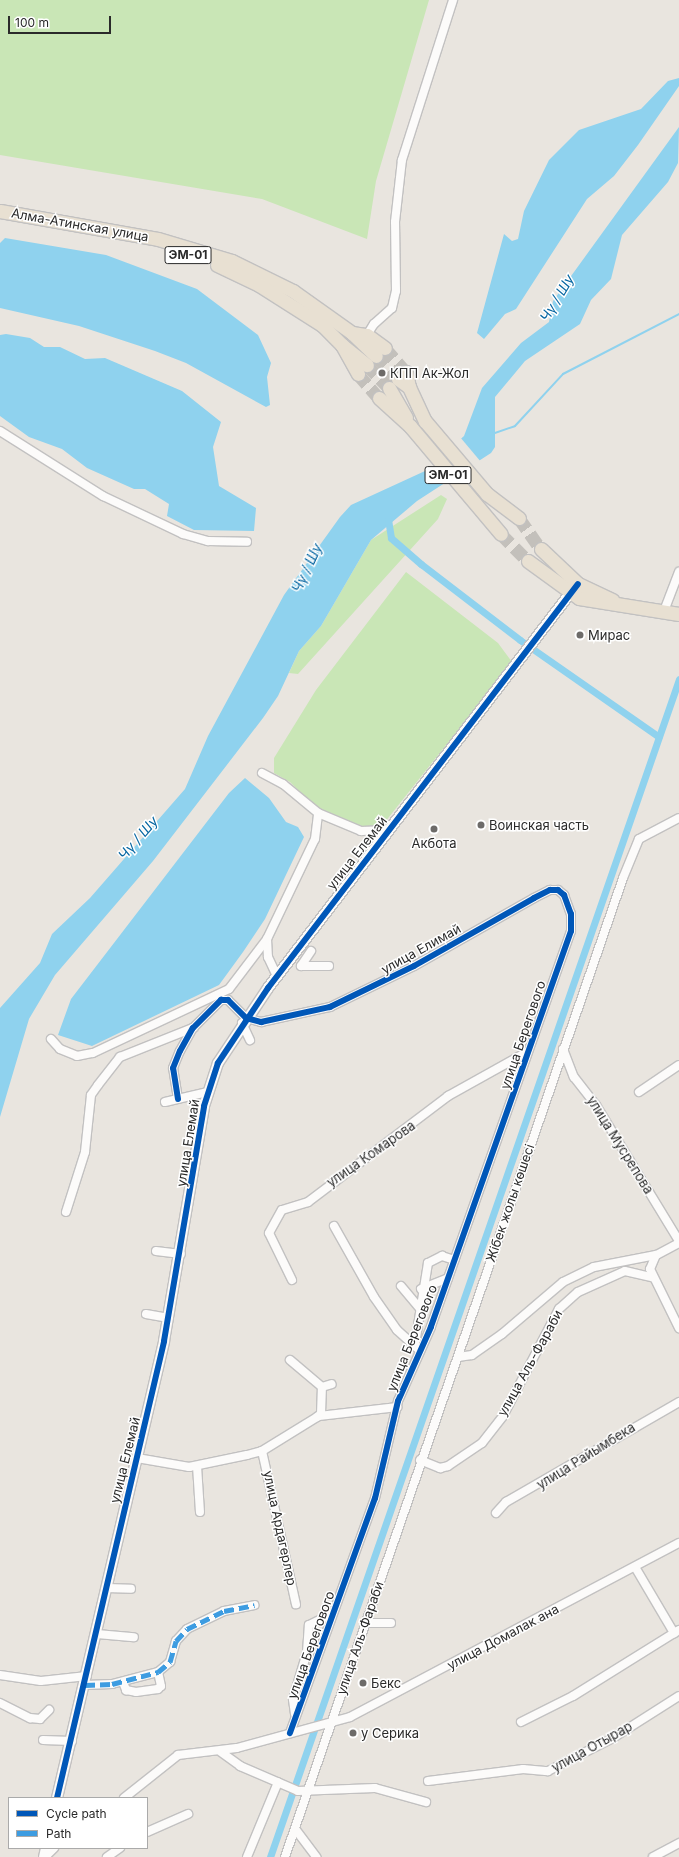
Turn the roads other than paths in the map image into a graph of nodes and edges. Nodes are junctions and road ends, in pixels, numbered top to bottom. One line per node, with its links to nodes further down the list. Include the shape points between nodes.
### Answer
1 (453, 0): 6 (street, via 402,160 395,222 393,303 389,313 374,324)
2 (0, 211): 4 (highway, Алма-Атинская улица / ЭМ-01, via 198,249 265,275)
3 (0, 219): 4 (highway, Алма-Атинская улица / ЭМ-01, via 196,257 259,285)
4 (313, 316): 5 (highway, Алма-Атинская улица / ЭМ-01); 7 (highway, Алма-Атинская улица / ЭМ-01, via 339,343)
5 (352, 333): 6 (highway, Алма-Атинская улица / ЭМ-01); 7 (highway, Алма-Атинская улица / ЭМ-01)
6 (367, 335): 7 (highway, Алма-Атинская улица / ЭМ-01)
7 (371, 361)
8 (379, 398): 9 (highway, ЭМ-01)
9 (410, 426): 11 (highway, ЭМ-01, via 403,384 415,407 487,494); 12 (highway, ЭМ-01, via 474,506)
10 (0, 431): 13 (street, via 103,496 183,534 208,541)
11 (519, 518)
12 (501, 534)
13 (247, 542)
14 (541, 549): 17 (highway)
15 (528, 561): 17 (highway)
16 (679, 572): 18 (street)
17 (574, 589): 18 (highway, via 630,607); 23 (street, улица Елемай)
18 (664, 612): 19 (highway)
19 (679, 614)
20 (262, 773): 21 (street, via 283,784)
21 (318, 813): 23 (street, via 361,831); 25 (street, via 315,839)
22 (679, 818): 35 (street, Жібек жолы көшесі, via 640,839)
23 (389, 830): 30 (street, улица Елемай)
24 (571, 931): 31 (street, улица Елимай, via 571,914 564,895 558,890 550,890 414,966 330,1006 277,1020); 36 (street, улица Берегового)
25 (267, 939): 27 (street); 28 (street)
26 (311, 951): 29 (street, via 301,966)
27 (257, 954): 28 (street); 33 (street, via 228,989 93,1052 77,1056 60,1049)
28 (270, 965): 30 (street)
29 (329, 966)
30 (277, 976): 31 (street, улица Елемай)
31 (244, 1021): 32 (street, via 228,1000 221,1000); 34 (street); 38 (street, улица Елемай, via 218,1063)
32 (193, 1028): 40 (street, via 172,1068); 42 (street, via 120,1057 91,1095 85,1152)
33 (51, 1039)
34 (250, 1040)
35 (563, 1049): 44 (street, улица Мусрепова, via 574,1077 604,1117); 60 (street, Жібек жолы көшесі)
36 (528, 1052): 48 (street, улица Берегового); 51 (street, улица Комарова, via 448,1096 308,1202 282,1210 269,1233)
37 (679, 1065): 39 (street)
38 (207, 1092): 40 (street); 46 (street, улица Елемай)
39 (639, 1092)
40 (178, 1099): 41 (street)
41 (165, 1102)
42 (66, 1212)
43 (334, 1226): 58 (street, улица Берегового, via 374,1297 397,1330)
44 (679, 1242): 47 (street, улица Аль-Фараби)
45 (156, 1252): 46 (street)
46 (181, 1254): 56 (street, улица Елемай)
47 (656, 1255): 49 (street); 60 (street, улица Аль-Фараби, via 594,1267 563,1282 502,1334 472,1355)
48 (454, 1260): 50 (street, улица Берегового); 53 (street, via 442,1256 428,1263)
49 (651, 1276): 57 (street); 69 (street, улица Аль-Фараби, via 625,1271 578,1292 559,1309 503,1416 482,1443 448,1466 440,1468)
50 (448, 1278): 53 (street); 59 (street, улица Берегового)
51 (292, 1280)
52 (401, 1286): 54 (street)
53 (421, 1289): 54 (street)
54 (420, 1309): 58 (street)
55 (146, 1314): 56 (street)
56 (169, 1318): 68 (street, улица Елемай)
57 (679, 1328)
58 (414, 1344): 59 (street, улица Берегового)
59 (420, 1351): 65 (street, улица Берегового)
60 (458, 1357): 69 (street, улица Аль-Фараби)
61 (290, 1360): 63 (street)
62 (332, 1384): 63 (street)
63 (322, 1387): 66 (street)
64 (679, 1402): 72 (street, улица Райымбека, via 506,1502)
65 (397, 1407): 66 (street); 79 (street, улица Берегового, via 375,1498)
66 (319, 1416): 67 (street)
67 (262, 1451): 70 (street); 77 (street, улица Ардагерлер)
68 (137, 1458): 70 (street, via 177,1467); 75 (street, улица Елемай)
69 (420, 1460): 81 (street, улица Аль-Фараби)
70 (197, 1466): 71 (street)
71 (200, 1512)
72 (496, 1512)
73 (679, 1543): 74 (street, улица Домалак ана)
74 (634, 1567): 82 (street); 94 (street, улица Домалак ана, via 385,1700)
75 (106, 1588): 76 (street); 83 (street, улица Елемай)
76 (131, 1589)
77 (296, 1604)
78 (254, 1605): 85 (street, via 224,1611 187,1629 176,1641 170,1662)
79 (332, 1614): 92 (street, улица Берегового, via 303,1702); 92 (street, улица Берегового, via 306,1624 307,1652 294,1700)
80 (391, 1623): 81 (street)
81 (365, 1624): 94 (street, улица Аль-Фараби)
82 (676, 1631): 93 (street, via 579,1692)
83 (97, 1634): 84 (street); 87 (street, улица Елемай)
84 (134, 1637)
85 (158, 1672): 88 (street); 88 (street, via 161,1686 158,1689 136,1692 126,1690)
86 (0, 1675): 87 (street, via 41,1681)
87 (86, 1680): 88 (street); 97 (street, улица Елемай)
88 (123, 1682)
89 (679, 1696): 99 (street, улица Отырар, via 613,1738 548,1771 523,1769)
90 (0, 1703): 91 (street, via 30,1718 40,1719)
91 (49, 1710)
92 (295, 1714): 95 (street, улица Берегового)
93 (521, 1722)
94 (327, 1725): 95 (street, улица Домалак ана); 101 (street, улица Аль-Фараби)
95 (290, 1733): 98 (street)
96 (43, 1740): 97 (street)
97 (72, 1741): 102 (street, улица Елемай)
98 (221, 1752): 100 (street, via 240,1766); 103 (street, via 189,1751 178,1755)
99 (428, 1781)
100 (280, 1784): 101 (street, via 298,1791); 114 (street)
101 (309, 1790): 104 (street, via 375,1788); 106 (street, улица Аль-Фараби)
102 (57, 1797)
103 (125, 1797)
104 (426, 1802)
105 (188, 1814): 107 (street)
106 (296, 1830): 115 (street, улица Аль-Фараби); 116 (street)
107 (148, 1832)
108 (679, 1843): 111 (street)
109 (53, 1849): 112 (street)
110 (119, 1849): 113 (street)
111 (668, 1854): 117 (street)
112 (44, 1857)
113 (107, 1857)
114 (247, 1857)
115 (285, 1857)
116 (316, 1857)
117 (653, 1857)

